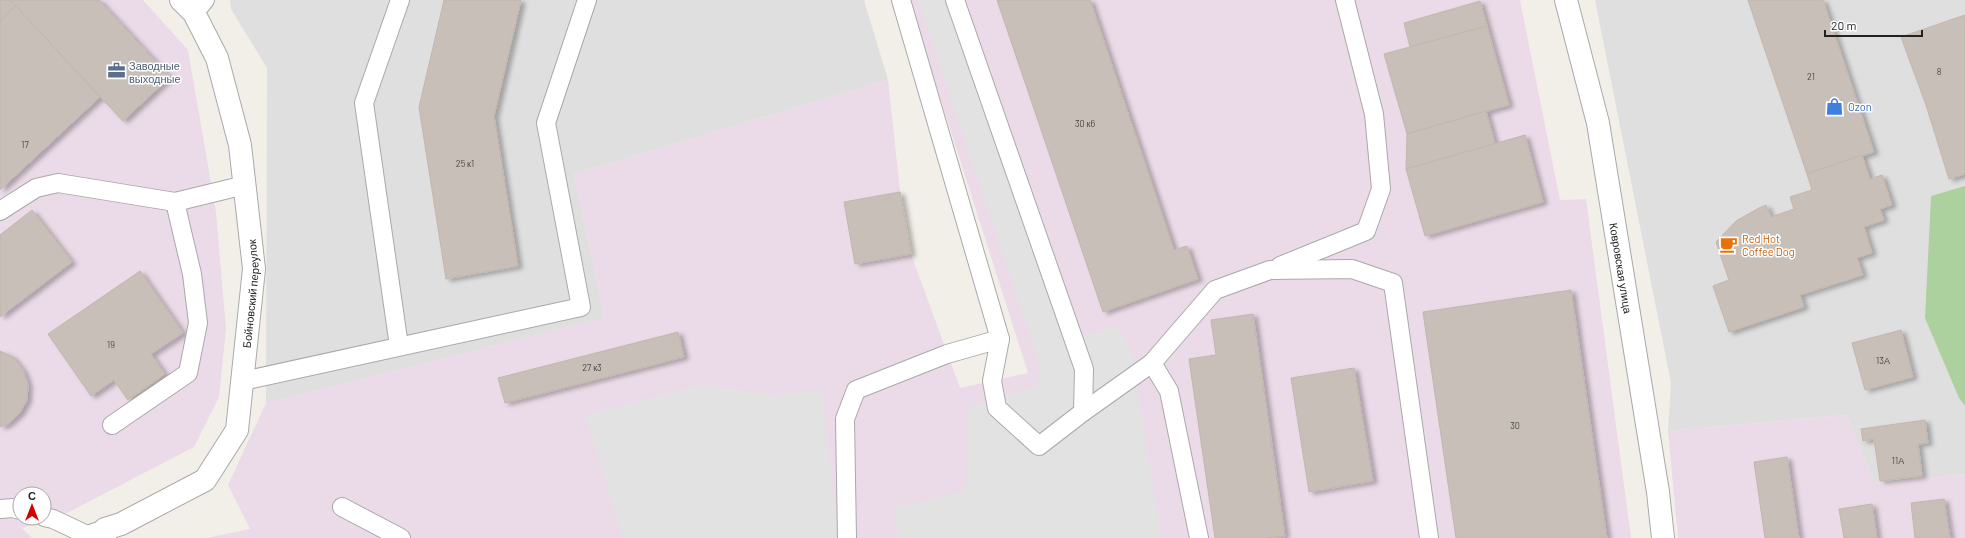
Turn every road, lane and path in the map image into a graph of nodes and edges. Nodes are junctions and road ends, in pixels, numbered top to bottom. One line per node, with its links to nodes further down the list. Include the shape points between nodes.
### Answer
1 (400, 0): 13 (lane, via 364,103)
2 (587, 0): 13 (lane, via 546,123 581,307)
3 (901, 0): 12 (lane)
4 (955, 0): 16 (lane, via 1084,369)
5 (1345, 0): 11 (lane, via 1374,114 1381,189 1366,231)
6 (1566, 0): 27 (street, Ковровская улица, via 1598,123 1658,492)
7 (193, 4): 8 (street, Бойновский переулок, via 217,58 240,145)
8 (245, 184): 9 (lane); 15 (street, Бойновский переулок, via 254,268)
9 (175, 202): 10 (lane, via 58,183 36,188); 17 (lane, via 192,274 198,324 188,372)
10 (0, 211)
11 (1270, 270): 14 (lane, via 1215,290); 26 (lane, via 1352,269 1392,283)
12 (1000, 339): 16 (lane, via 992,381 997,408 1039,446); 24 (lane, via 947,354 856,390 845,419)
13 (399, 346): 15 (lane)
14 (1152, 363): 16 (lane); 25 (lane, via 1170,391)
15 (243, 381): 22 (street, Бойновский переулок, via 237,430 205,480)
16 (1083, 412)
17 (112, 425)
18 (342, 507): 23 (lane)
19 (12, 508): 20 (lane)
20 (0, 509)
21 (52, 519): 22 (lane, via 88,535)
22 (106, 534)
23 (401, 538)
24 (847, 538)
25 (1199, 538)
26 (1429, 538)
27 (1663, 538)

